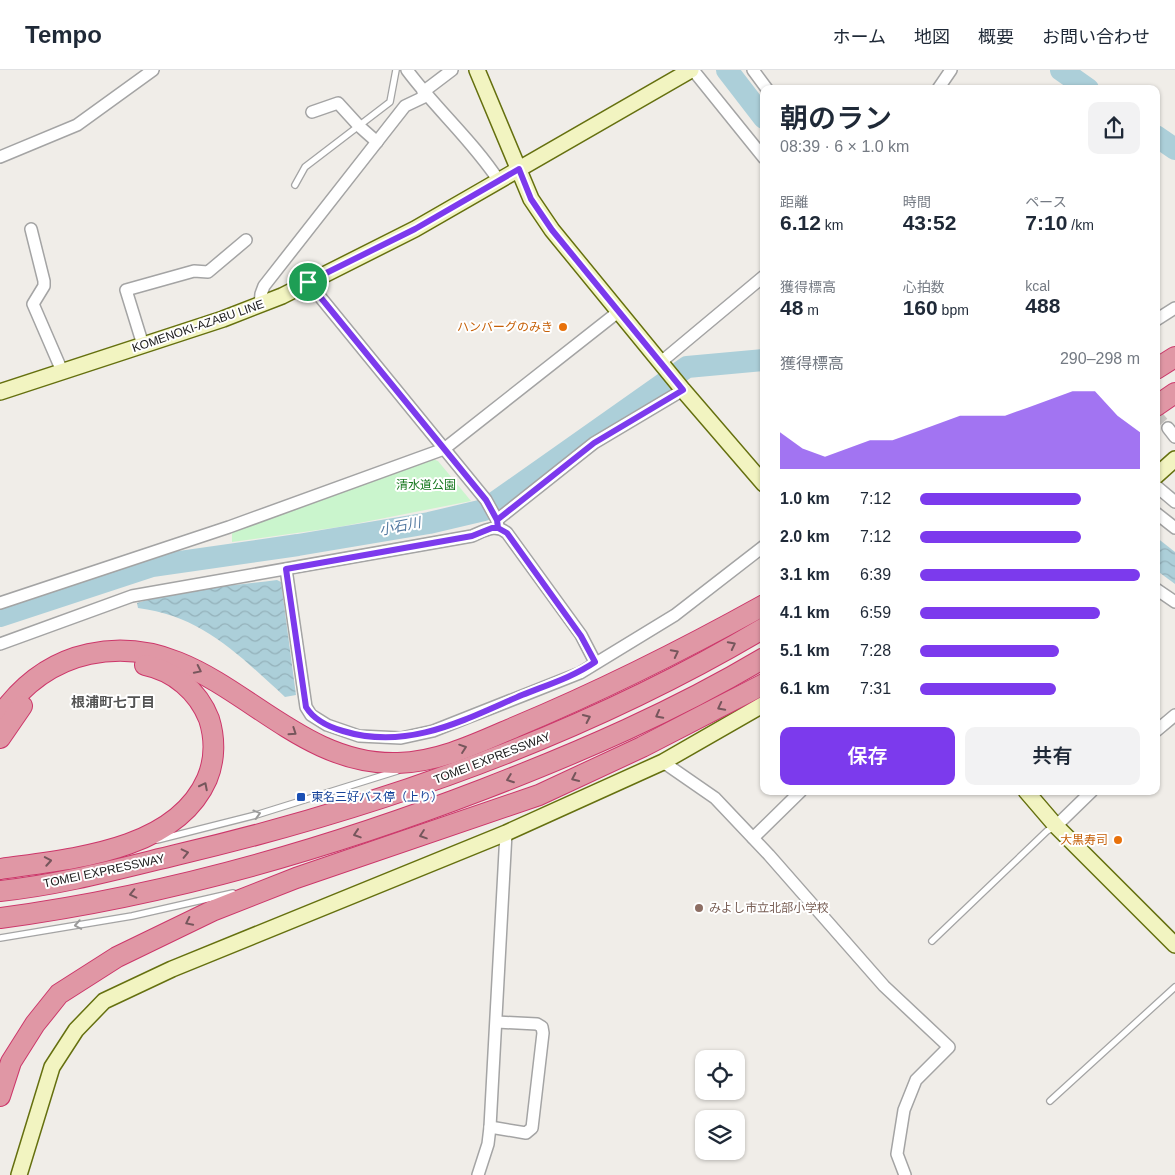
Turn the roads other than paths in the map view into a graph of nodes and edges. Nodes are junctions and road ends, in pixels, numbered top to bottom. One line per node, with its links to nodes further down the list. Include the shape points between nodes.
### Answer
1 (153, 70): 16 (street, via 77,125)
2 (396, 70): 13 (lane, via 390,102)
3 (407, 70): 11 (street)
4 (452, 70): 11 (street)
5 (477, 70): 17 (street)
6 (692, 70): 15 (street); 17 (street, KOMENOKI-AZABU LINE)
7 (753, 70): 9 (street)
8 (951, 70): 10 (street)
9 (764, 85)
10 (941, 85)
11 (425, 94): 14 (street, via 406,106); 18 (street, via 483,156)
12 (312, 112): 13 (street, via 338,103)
13 (359, 126): 14 (street); 19 (lane, via 305,167)
14 (377, 142): 24 (street, via 264,286)
15 (760, 153)
16 (0, 157)
17 (519, 169): 18 (street, KOMENOKI-AZABU LINE); 26 (street, via 531,199 552,230)
18 (499, 181): 23 (street, KOMENOKI-AZABU LINE, via 415,229)
19 (295, 185)
20 (31, 228): 32 (street, via 44,281 33,304)
21 (246, 240): 28 (street, via 208,272 194,271 126,290)
22 (760, 279): 30 (street)
23 (308, 282): 24 (street, KOMENOKI-AZABU LINE); 37 (street)
24 (260, 305): 28 (street, KOMENOKI-AZABU LINE)
25 (1175, 308): 27 (street)
26 (618, 312): 30 (street); 37 (street)
27 (1160, 317)
28 (143, 345): 32 (street, KOMENOKI-AZABU LINE)
29 (1175, 357): 31 (highway)
30 (663, 364): 33 (street)
31 (1160, 366)
32 (62, 371): 34 (street, KOMENOKI-AZABU LINE)
33 (683, 390): 40 (street); 44 (street, via 594,443)
34 (0, 392)
35 (1175, 392): 36 (highway)
36 (1160, 403)
37 (444, 449): 44 (street, via 486,500); 50 (street)
38 (1175, 459): 39 (street)
39 (1160, 472)
40 (760, 479)
41 (1160, 489): 42 (street)
42 (1175, 502)
43 (1160, 516): 45 (street)
44 (496, 521): 47 (street, via 492,528 472,536); 55 (street, via 570,620)
45 (1175, 528)
46 (760, 549): 55 (street, via 675,615)
47 (286, 569): 53 (street, via 132,596); 55 (street, via 306,707 311,715 327,725 359,736 401,738 433,731 580,673)
48 (1160, 593): 49 (street)
49 (1175, 602)
50 (0, 603)
51 (760, 607): 62 (highway, one-way to 51, via 541,716 674,654)
52 (760, 630): 73 (highway, TOMEI EXPRESSWAY, one-way to 52, via 101,873 208,848 318,819 413,788 530,745 627,700)
53 (0, 644)
54 (760, 660): 74 (highway, TOMEI EXPRESSWAY, one-way to 74, via 640,725 432,809 327,844 214,876 115,898)
55 (595, 662)
56 (760, 686): 72 (highway, one-way to 72, via 539,795)
57 (760, 706): 63 (street)
58 (1175, 715): 60 (street)
59 (0, 716): 62 (highway, one-way to 62, via 19,692 44,672 71,659 113,650 142,652 185,664 219,682 300,737 330,751 381,763)
60 (1160, 728)
61 (0, 738): 70 (highway, one-way to 61, via 152,835 194,802 203,788 214,756 213,738 203,705 192,690 166,671 150,666 132,662 96,664 64,674 34,694)
62 (427, 760): 70 (lane, one-way to 62, via 256,815)
63 (663, 762): 68 (street); 69 (street, via 714,798)
64 (797, 795): 69 (street)
65 (1029, 795): 67 (street)
66 (1088, 795): 67 (street)
67 (1056, 826): 76 (lane); 77 (street)
68 (506, 833): 79 (street); 83 (street, via 172,969 104,1001 76,1030 52,1067)
69 (753, 838): 85 (street, via 884,986 949,1047 916,1080 904,1110 897,1154)
70 (108, 851): 71 (highway, one-way to 70)
71 (0, 869)
72 (296, 878): 75 (lane, one-way to 75, via 132,916); 80 (highway, one-way to 80, via 212,911 117,957 59,994 34,1024 11,1062)
73 (0, 891)
74 (0, 918)
75 (0, 938)
76 (932, 941)
77 (1175, 945)
78 (1175, 987): 81 (lane)
79 (497, 1022): 82 (street); 82 (street, via 537,1024 543,1032 532,1128 526,1133)
80 (0, 1096)
81 (1050, 1101)
82 (490, 1127): 84 (street)
83 (20, 1175)
84 (478, 1175)
85 (905, 1175)

